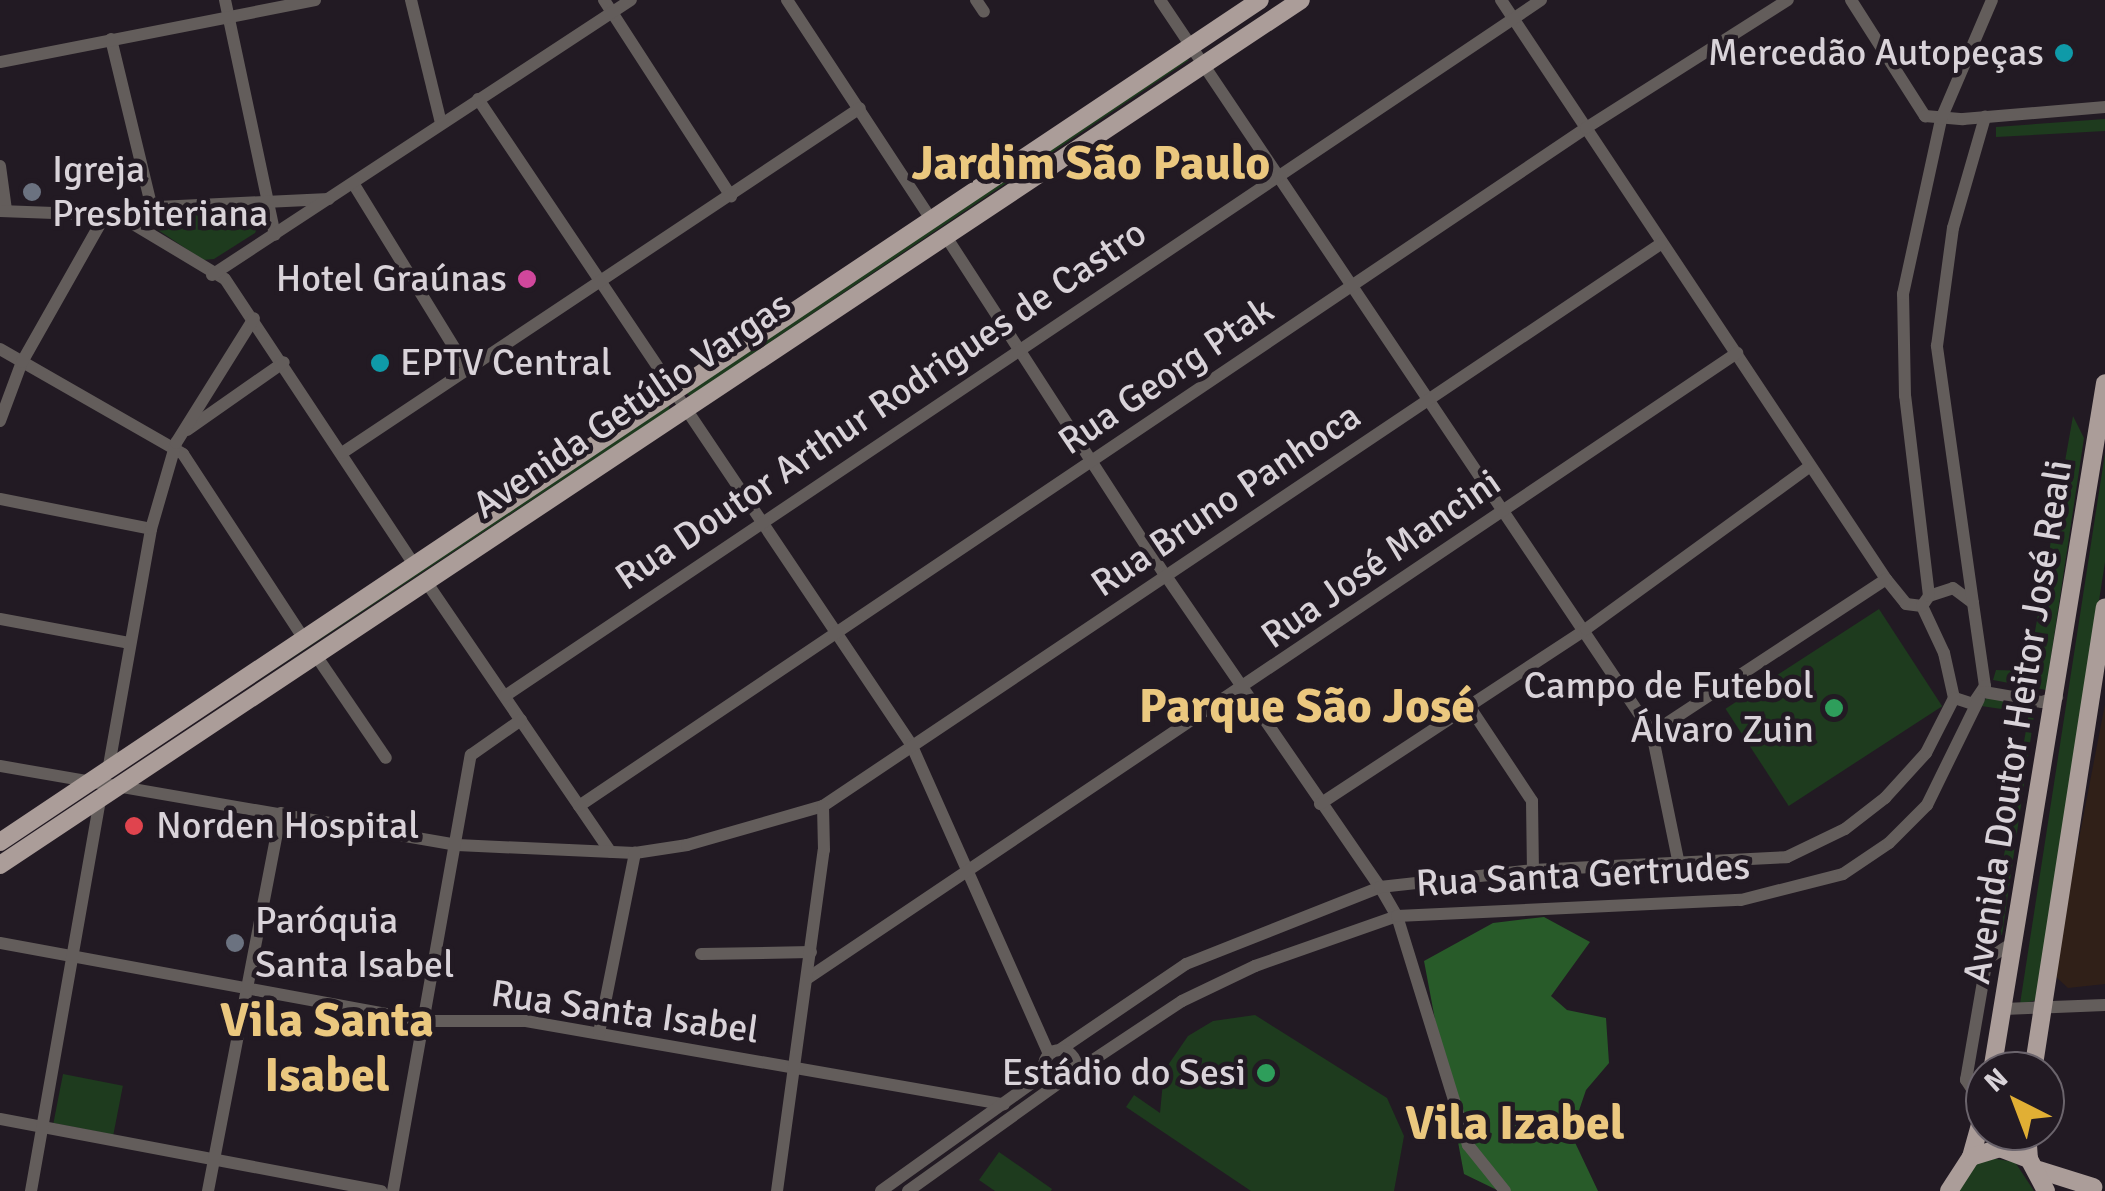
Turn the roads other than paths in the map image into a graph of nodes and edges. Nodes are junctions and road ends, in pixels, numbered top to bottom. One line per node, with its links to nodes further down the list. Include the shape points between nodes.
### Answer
1 (225, 0): 16 (street)
2 (316, 0): 16 (street)
3 (412, 0): 27 (street)
4 (604, 0): 15 (street)
5 (631, 0): 15 (street)
6 (787, 0): 24 (street)
7 (1160, 0): 19 (street)
8 (1260, 0): 19 (main road, Avenida Getúlio Vargas)
9 (1302, 0): 21 (main road, Avenida Getúlio Vargas)
10 (1501, 0): 17 (street)
11 (1541, 0): 17 (street, Rua Doutor Arthur Rodrigues de Castro)
12 (1788, 0): 28 (street, Rua Georg Ptak)
13 (1851, 0): 26 (street, via 1925,116)
14 (1992, 0): 26 (street)
15 (610, 15): 22 (street); 32 (street)
16 (228, 18): 18 (street); 33 (street)
17 (1513, 18): 28 (street); 30 (street, Rua Doutor Arthur Rodrigues de Castro)
18 (111, 39): 20 (street); 35 (street)
19 (1190, 46): 21 (street); 38 (main road, Avenida Getúlio Vargas)
20 (0, 62)
21 (1204, 66): 30 (street); 39 (main road, Avenida Getúlio Vargas)
22 (478, 98): 27 (street); 43 (street)
23 (2105, 107): 25 (street)
24 (860, 108): 32 (street); 38 (street)
25 (1985, 117): 26 (street); 71 (street, via 1950,243 1937,346)
26 (1941, 119): 70 (street, via 1903,294 1901,340)
27 (441, 123): 31 (street)
28 (1586, 128): 41 (street); 44 (street, Rua Georg Ptak)
29 (0, 166): 36 (street)
30 (1274, 178): 44 (street); 46 (street, Rua Doutor Arthur Rodrigues de Castro)
31 (353, 183): 34 (street); 51 (street)
32 (731, 196): 43 (street)
33 (268, 198): 34 (street); 35 (street); 40 (street)
34 (329, 199): 40 (street)
35 (152, 209): 37 (street)
36 (3, 210): 37 (street)
37 (113, 214): 42 (street); 49 (street)
38 (931, 219): 53 (main road, Avenida Getúlio Vargas)
39 (945, 234): 46 (street); 55 (main road, Avenida Getúlio Vargas)
40 (275, 235): 42 (street)
41 (1662, 244): 48 (street); 54 (street, Rua Bruno Panhoca)
42 (212, 275): 45 (street, via 225,279)
43 (603, 281): 51 (street); 53 (street)
44 (1350, 288): 54 (street); 60 (street, Rua Georg Ptak)
45 (254, 318): 50 (street); 57 (street)
46 (1020, 348): 60 (street); 64 (street, Rua Doutor Arthur Rodrigues de Castro)
47 (0, 350): 49 (street)
48 (1737, 353): 61 (street); 63 (street, Rua José Mancini)
49 (22, 362): 56 (street); 58 (street)
50 (284, 362): 57 (street); 59 (street)
51 (467, 368): 59 (street)
52 (2105, 383): 82 (main road, Avenida Doutor Heitor José Reali)
53 (676, 389): 55 (street); 66 (main road, Avenida Getúlio Vargas)
54 (1428, 401): 63 (street); 67 (street, Rua Bruno Panhoca)
55 (688, 406): 64 (street); 69 (main road, Avenida Getúlio Vargas)
56 (0, 420)
57 (180, 434): 58 (street)
58 (174, 450): 65 (street); 76 (street)
59 (342, 453): 66 (street)
60 (1094, 462): 67 (street); 75 (street, Rua Georg Ptak)
61 (1810, 466): 68 (street); 74 (street)
62 (0, 500): 65 (street)
63 (1502, 511): 74 (street); 79 (street, Rua José Mancini)
64 (760, 519): 75 (street); 80 (street, Rua Doutor Arthur Rodrigues de Castro)
65 (151, 529): 77 (street)
66 (414, 565): 76 (main road, Avenida Getúlio Vargas)
67 (1166, 576): 79 (street); 88 (street, Rua Bruno Panhoca)
68 (1886, 578): 70 (street, via 1906,604); 87 (street)
69 (427, 583): 78 (main road, Avenida Getúlio Vargas); 80 (street)
70 (1926, 601): 71 (street, via 1953,588); 83 (street)
71 (1973, 603): 81 (street)
72 (2105, 608): 84 (main road, Avenida Doutor Heitor José Reali)
73 (0, 619): 77 (street)
74 (1586, 629): 85 (street); 87 (street)
75 (836, 633): 88 (street); 95 (street, Rua Georg Ptak)
76 (304, 640): 93 (main road, Avenida Getúlio Vargas)
77 (128, 643): 93 (street)
78 (317, 657): 89 (street); 93 (main road, Avenida Getúlio Vargas)
79 (1246, 690): 94 (street); 104 (street, Rua José Mancini)
80 (505, 696): 86 (street)
81 (1982, 696): 82 (street, via 2042,702); 83 (street, via 1963,704); 107 (street, Rua Santa Gertrudes, via 1927,805 1872,856 1812,886 1741,900)
82 (2057, 697): 84 (main road); 90 (main road, Avenida Doutor Heitor José Reali)
83 (1954, 698): 103 (street, Rua Santa Gertrudes, via 1926,753 1845,829 1787,857)
84 (2091, 703): 92 (main road, Avenida Doutor Heitor José Reali)
85 (1469, 706): 94 (street); 105 (street, via 1532,801)
86 (521, 720): 95 (street); 99 (street, via 471,755)
87 (1652, 733): 103 (street)
88 (911, 744): 96 (street, Rua Bruno Panhoca); 104 (street)
89 (386, 758)
90 (2046, 762): 92 (main road); 108 (main road, Avenida Doutor Heitor José Reali)
91 (0, 766): 93 (street, Rua Bruno Panhoca)
92 (2079, 766): 117 (main road, Avenida Doutor Heitor José Reali)
93 (104, 784): 97 (street, Rua Bruno Panhoca); 98 (main road, Avenida Getúlio Vargas); 102 (main road, Avenida Getúlio Vargas); 112 (street)
94 (1320, 804): 106 (street)
95 (579, 806): 100 (street)
96 (823, 806): 101 (street, Rua Bruno Panhoca, via 687,845); 110 (street)
97 (281, 813): 99 (street, Rua Bruno Panhoca); 114 (street)
98 (0, 842)
99 (457, 845): 100 (street, Rua Bruno Panhoca); 118 (street)
100 (610, 851): 101 (street, Rua Bruno Panhoca)
101 (635, 852): 119 (street)
102 (0, 866)
103 (1678, 866): 105 (street, Rua Santa Gertrudes)
104 (965, 870): 113 (street, Rua José Mancini); 123 (street)
105 (1533, 870): 106 (street, Rua Santa Gertrudes)
106 (1380, 886): 107 (street); 123 (street, Rua Santa Gertrudes, via 1186,964)
107 (1397, 916): 125 (street, Rua Santa Gertrudes, via 1255,966 1182,1002); 144 (street, via 1468,1144)
108 (2014, 942): 116 (main road, Avenida Doutor Heitor José Reali); 120 (street, via 1987,960)
109 (0, 944): 112 (street, Rua Santa Isabel)
110 (811, 952): 111 (street); 113 (street)
111 (701, 954)
112 (71, 957): 114 (street, Rua Santa Isabel); 130 (street)
113 (808, 978): 124 (street)
114 (252, 990): 118 (street, Rua Santa Isabel); 134 (street)
115 (2105, 1005): 117 (street)
116 (2004, 1009): 117 (street); 121 (main road, Avenida Doutor Heitor José Reali)
117 (2042, 1009): 122 (main road, Avenida Doutor Heitor José Reali)
118 (424, 1020): 119 (street, Rua Santa Isabel, via 526,1021); 140 (street)
119 (599, 1033): 124 (street, Rua Santa Isabel)
120 (1971, 1051)
121 (1996, 1051)
122 (2036, 1051)
123 (1055, 1052): 125 (street, via 1076,1061); 126 (street)
124 (796, 1066): 128 (street, Rua Santa Isabel); 141 (street)
125 (1075, 1072): 127 (street, Rua Santa Gertrudes)
126 (1046, 1073): 127 (street); 128 (street)
127 (1060, 1082): 143 (street)
128 (1004, 1104): 142 (street)
129 (0, 1119): 130 (street)
130 (42, 1127): 134 (street); 137 (street)
131 (1972, 1151): 133 (main road)
132 (2032, 1151): 135 (main road)
133 (1971, 1156): 135 (main road, via 2000,1148); 145 (main road)
134 (214, 1160): 138 (street); 139 (street)
135 (2034, 1164): 136 (main road, via 2072,1186); 146 (main road)
136 (2095, 1188)
137 (31, 1191)
138 (208, 1191)
139 (381, 1191)
140 (394, 1191)
141 (776, 1191)
142 (881, 1191)
143 (908, 1191)
144 (1505, 1191)
145 (1949, 1191)
146 (2046, 1191)

